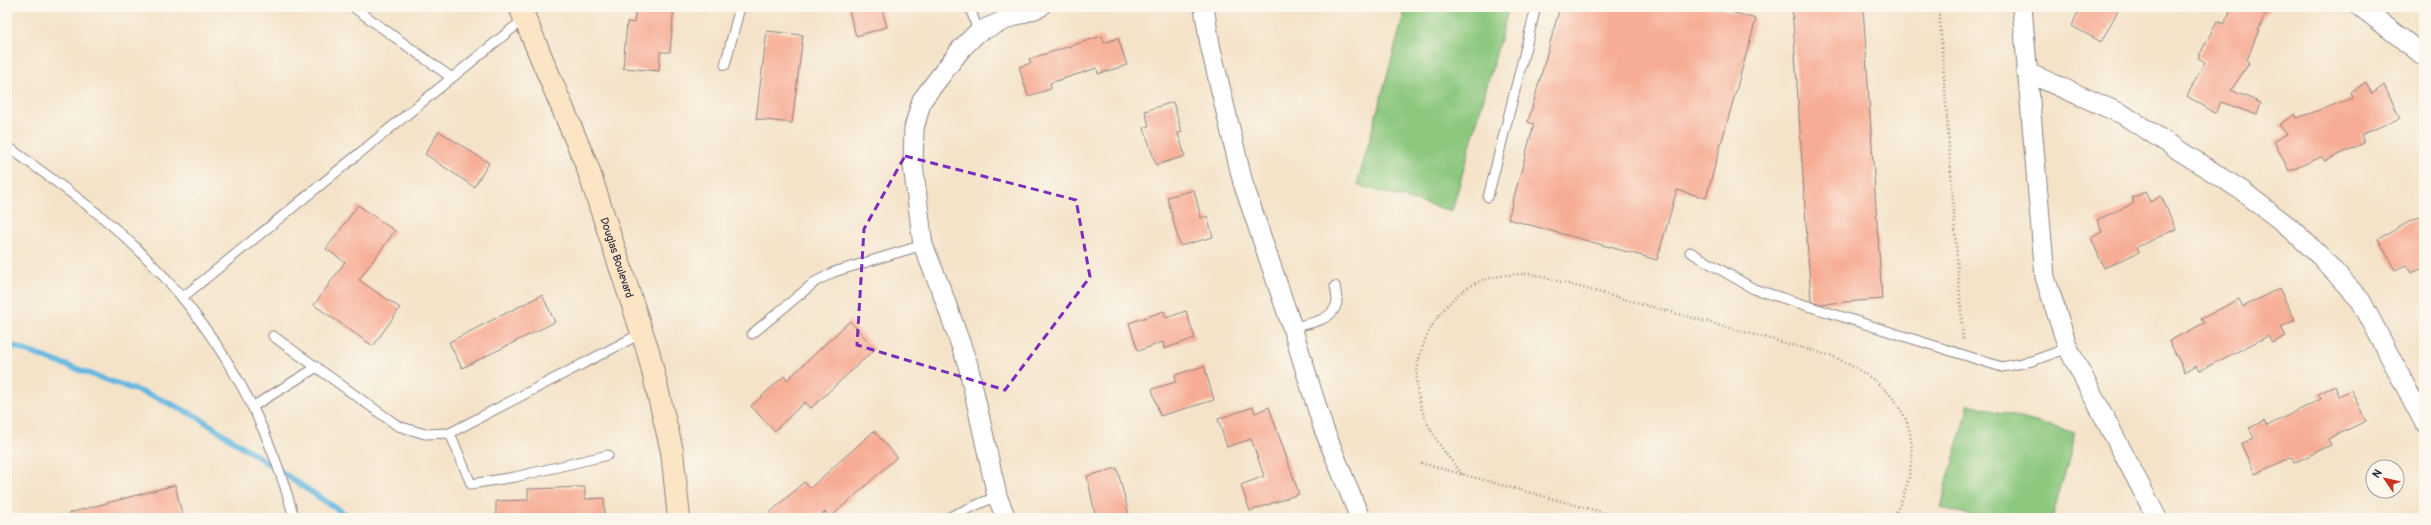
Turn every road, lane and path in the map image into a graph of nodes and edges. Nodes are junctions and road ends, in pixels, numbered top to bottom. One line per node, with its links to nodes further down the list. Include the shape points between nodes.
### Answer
1 (353, 7): 15 (lane)
2 (740, 7): 13 (lane)
3 (970, 7): 11 (lane)
4 (1040, 7): 11 (street)
5 (1204, 7): 22 (street, via 1210,45 1243,183)
6 (1536, 7): 17 (lane)
7 (1938, 7): 27 (path)
8 (2022, 7): 14 (street)
9 (2361, 7): 12 (street)
10 (522, 13): 15 (lane); 23 (street, Douglas Boulevard, via 587,166)
11 (978, 32): 18 (street, via 941,72 922,100 914,128 913,165)
12 (2424, 56)
13 (725, 65)
14 (2026, 72): 26 (street, via 2044,277); 30 (street, via 2122,114 2241,190 2289,227 2361,301)
15 (452, 78): 21 (lane)
16 (7, 146): 21 (lane, via 97,213 146,257)
17 (1488, 197)
18 (923, 245): 24 (lane, via 834,272 815,282); 35 (street, via 968,366)
19 (1690, 252): 27 (lane, via 1754,289)
20 (1335, 286): 22 (lane, via 1337,303 1331,314 1319,321)
21 (183, 297): 29 (lane, via 226,358)
22 (1292, 327): 41 (street, via 1323,427)
23 (642, 332): 31 (lane); 38 (street, Douglas Boulevard, via 672,451)
24 (752, 334)
25 (273, 336): 28 (lane)
26 (2068, 348): 27 (lane, via 2032,361 2002,367); 36 (street)
27 (1964, 354)
28 (317, 367): 29 (lane); 31 (lane, via 398,426 425,434)
29 (252, 407): 37 (lane, via 284,480)
30 (2424, 422)
31 (450, 433): 32 (lane, via 472,484 515,478)
32 (608, 455)
33 (1421, 463): 34 (path)
34 (1462, 474): 42 (path); 43 (path, via 1427,425 1420,407 1417,393 1419,356 1433,326 1456,296 1471,286 1487,280 1508,274 1532,274 1832,356 1862,372 1895,400 1905,419 1911,442 1912,461 1909,478 1902,502)
35 (997, 496): 39 (lane); 40 (street)
36 (2155, 517)
37 (294, 518)
38 (679, 518)
39 (947, 518)
40 (1006, 518)
41 (1360, 518)
42 (1623, 518)
43 (1892, 518)

